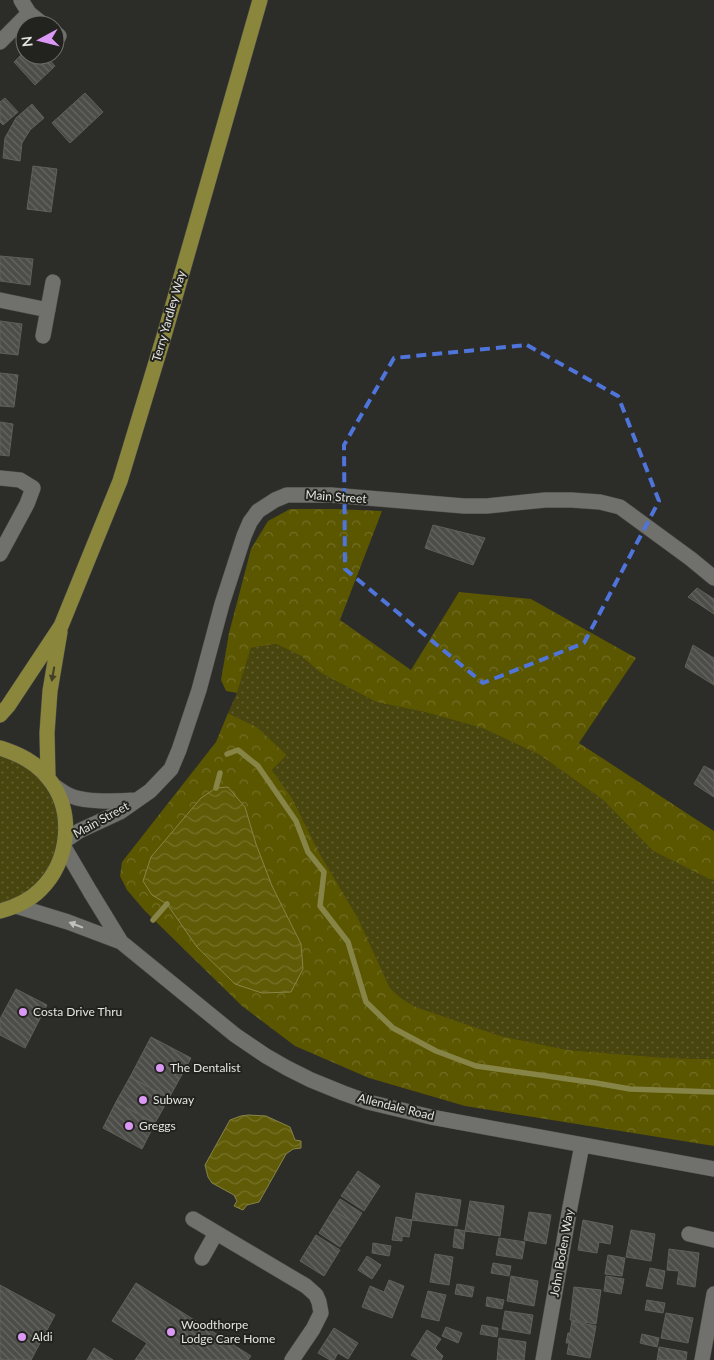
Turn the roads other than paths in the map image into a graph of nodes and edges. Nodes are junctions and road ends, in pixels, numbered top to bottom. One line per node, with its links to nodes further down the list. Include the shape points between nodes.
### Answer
1 (21, 0): 3 (street)
2 (260, 0): 12 (main road, Terry Yardley Way, via 120,481)
3 (29, 14): 4 (street)
4 (0, 42)
5 (53, 282): 7 (street)
6 (0, 300): 7 (street)
7 (48, 310): 8 (street)
8 (43, 336)
9 (0, 478): 10 (street, via 20,480 33,488)
10 (0, 554)
11 (714, 578): 16 (street, Main Street, via 620,508 600,502 545,500 464,506 331,495 287,495 258,512 250,522 179,750 166,775)
12 (61, 626): 13 (main road, Terry Yardley Way); 15 (main road, Terry Yardley Way, one-way to 15, via 50,690 47,733)
13 (0, 715)
14 (0, 748): 15 (main road, via 29,760)
15 (51, 781): 16 (street, Main Street, via 72,797 110,802); 17 (main road, via 66,817)
16 (137, 800): 17 (street, Main Street, via 120,812 79,831)
17 (65, 844): 18 (main road, via 55,871 41,890); 20 (street, Allendale Road)
18 (16, 906): 19 (main road); 20 (street, Allendale Road, one-way to 18)
19 (0, 911)
20 (121, 942): 21 (street, Allendale Road, via 235,1035 310,1080 368,1102 406,1112)
21 (582, 1146): 22 (street, Allendale Road); 30 (street, John Boden Way)
22 (714, 1169)
23 (192, 1219): 24 (street)
24 (216, 1234): 27 (street); 29 (street, via 316,1295 321,1313)
25 (689, 1234): 26 (street)
26 (714, 1240)
27 (202, 1258)
28 (714, 1294): 31 (street)
29 (292, 1360)
30 (543, 1360)
31 (702, 1360)

